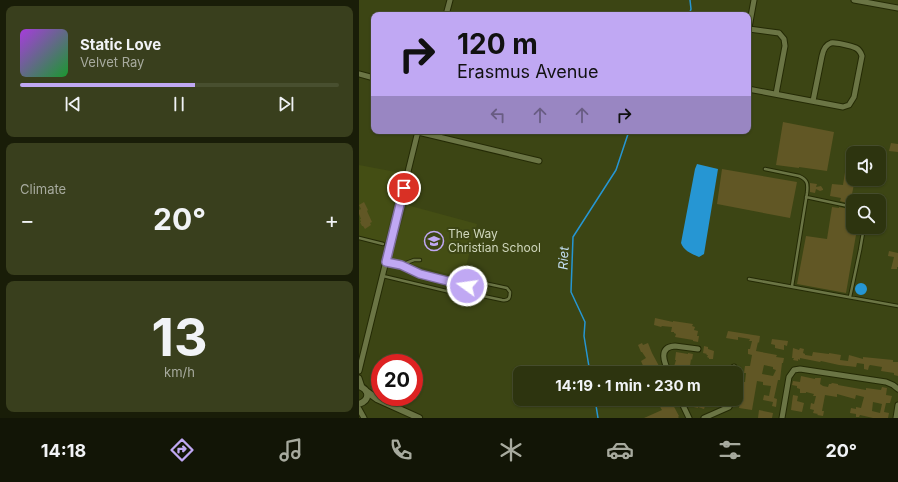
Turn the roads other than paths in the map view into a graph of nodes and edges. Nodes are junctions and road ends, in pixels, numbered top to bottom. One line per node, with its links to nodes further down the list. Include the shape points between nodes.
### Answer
1 (449, 0): 5 (street)
2 (754, 0): 6 (street)
3 (854, 0): 4 (street)
4 (898, 8)
5 (447, 12)
6 (751, 16)
7 (751, 31): 11 (street, via 779,33 784,38 785,46)
8 (359, 74): 9 (street)
9 (371, 77)
10 (751, 90): 11 (street)
11 (776, 94): 12 (street)
12 (813, 101): 12 (street, via 843,107 853,101 862,56 857,48 833,43 824,49)
13 (417, 134): 22 (street)
14 (430, 134): 15 (street)
15 (539, 161)
16 (765, 169): 17 (lane, via 804,178 807,182)
17 (806, 197): 18 (lane); 29 (lane)
18 (846, 206)
19 (863, 234): 31 (lane)
20 (359, 238): 21 (lane)
21 (383, 244): 22 (street)
22 (390, 245): 24 (street)
23 (420, 260): 25 (lane)
24 (386, 262): 25 (lane); 26 (street)
25 (401, 265): 28 (lane, via 426,276 467,286)
26 (382, 276): 30 (lane, via 463,295); 35 (street)
27 (749, 278): 29 (lane)
28 (473, 284): 30 (lane); 30 (lane, via 483,282 507,288 510,292 506,300)
29 (792, 286): 31 (lane)
30 (475, 295)
31 (850, 297): 32 (lane)
32 (898, 306)
33 (697, 349): 34 (street, via 668,347 663,356)
34 (666, 366)
35 (359, 371)
36 (359, 378): 37 (street)
37 (362, 388): 39 (street); 40 (street, via 367,397)
38 (898, 389): 46 (street, via 886,382 818,371 795,370 789,377)
39 (371, 395)
40 (363, 402): 45 (street)
41 (898, 405): 51 (street)
42 (392, 406): 47 (street)
43 (683, 406): 48 (street)
44 (729, 406): 49 (street)
45 (361, 413)
46 (782, 417): 50 (street)
47 (419, 418)
48 (689, 418)
49 (704, 418)
50 (789, 418)
51 (896, 418)

